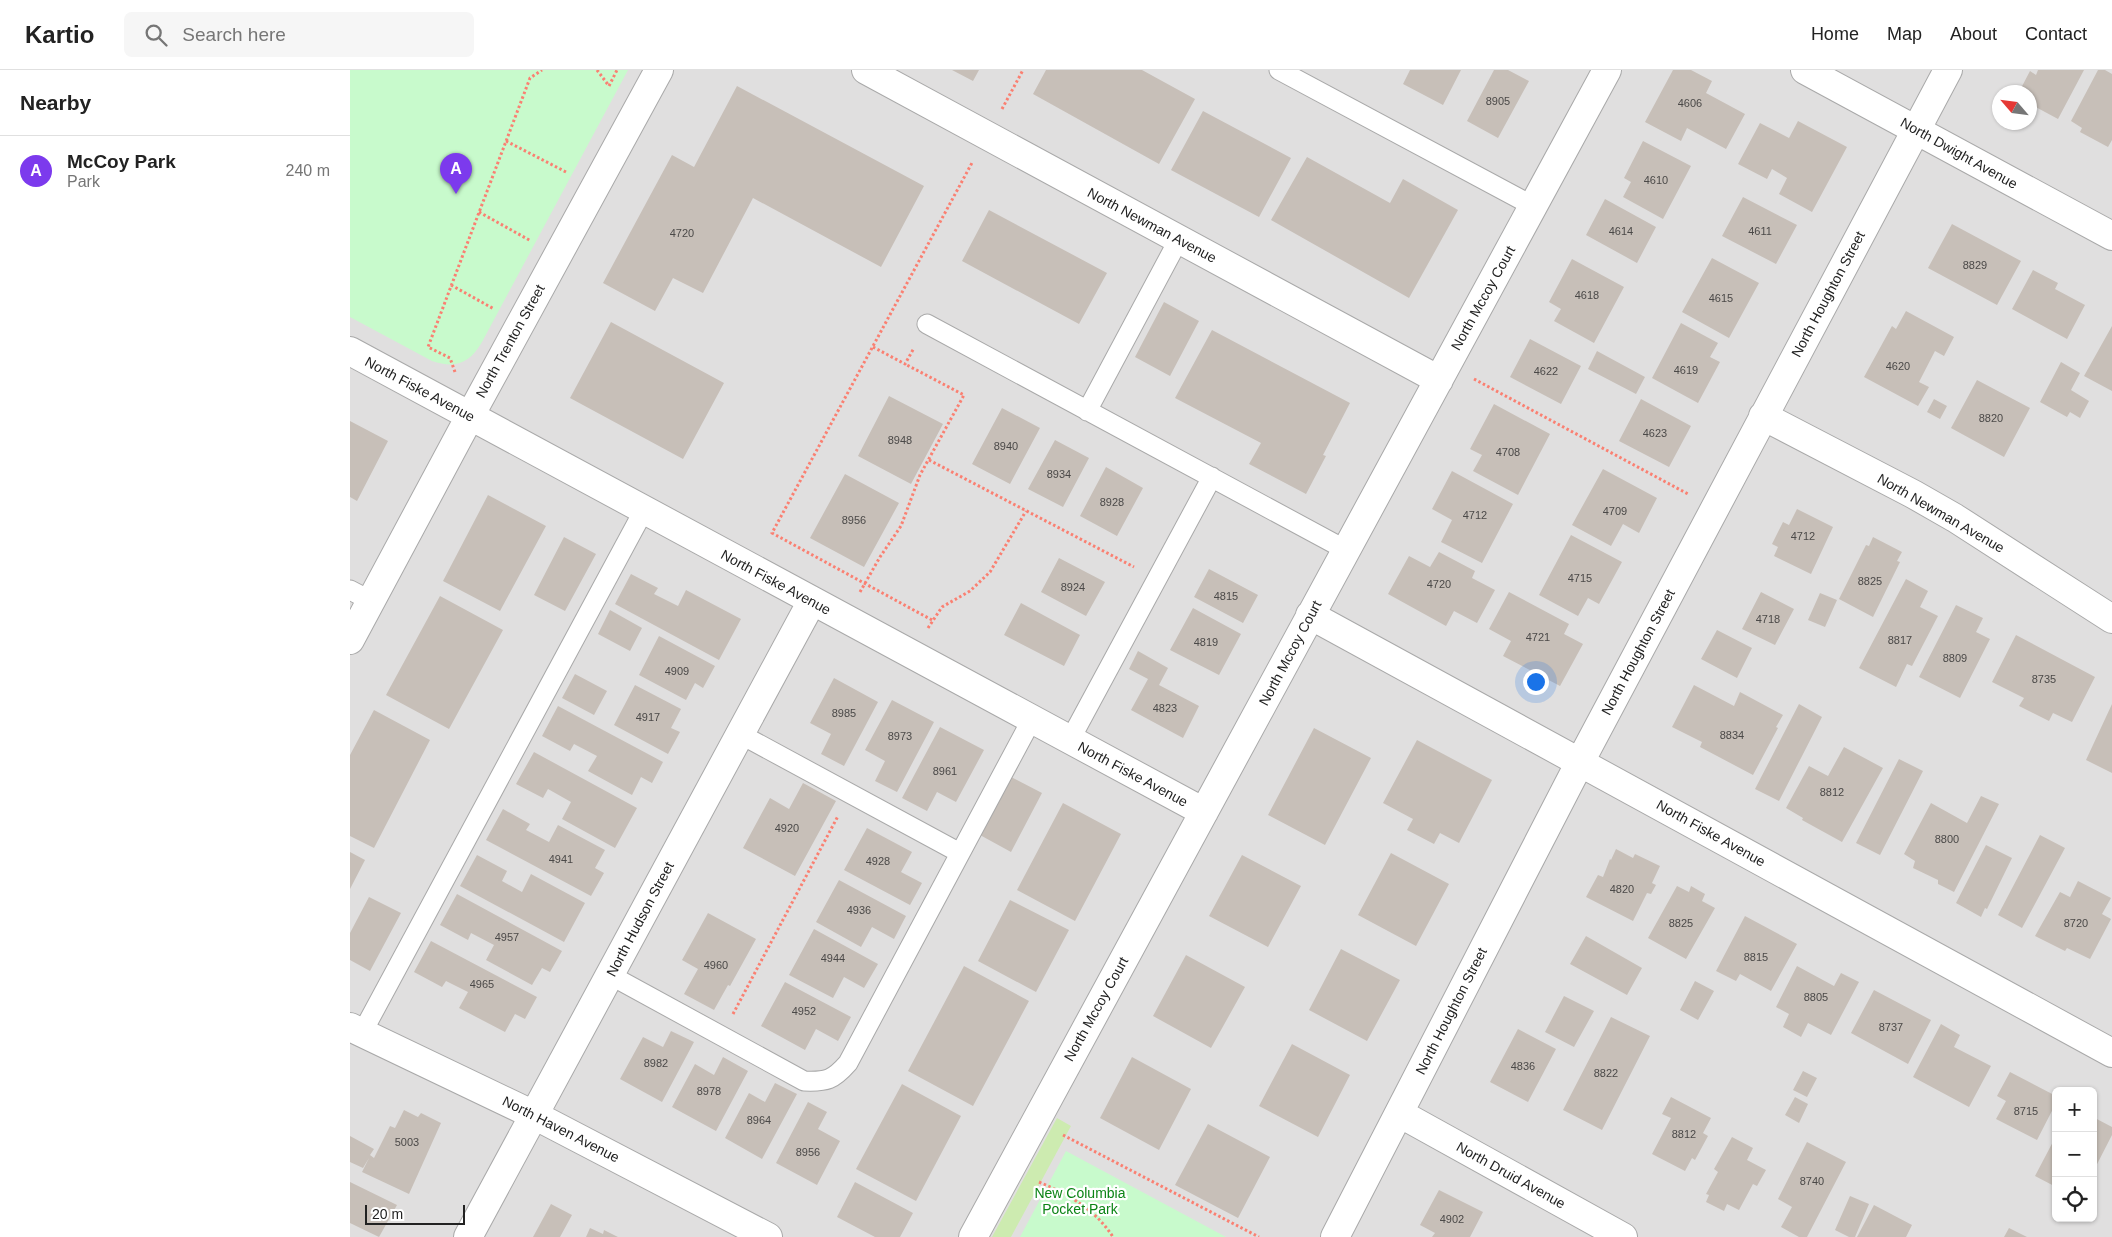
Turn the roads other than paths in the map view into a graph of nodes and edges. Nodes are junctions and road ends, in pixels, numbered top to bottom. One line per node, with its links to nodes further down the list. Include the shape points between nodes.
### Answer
1 (659, 70): 15 (street, North Trenton Street)
2 (866, 70): 10 (street, North Newman Avenue)
3 (1280, 70): 8 (lane)
4 (1607, 70): 8 (street, North Mccoy Court)
5 (1805, 70): 7 (street, North Dwight Avenue)
6 (1948, 70): 7 (street, North Houghton Street)
7 (1916, 130): 9 (street, North Dwight Avenue); 16 (street, North Houghton Street)
8 (1533, 206): 13 (street, North Mccoy Court)
9 (2112, 236)
10 (1179, 239): 13 (street, North Newman Avenue); 14 (lane)
11 (927, 324): 14 (lane)
12 (350, 351): 15 (street, North Fiske Avenue)
13 (1443, 372): 19 (street, North Mccoy Court)
14 (1088, 411): 17 (lane)
15 (470, 416): 18 (street, North Fiske Avenue); 20 (street, North Trenton Street)
16 (1763, 416): 23 (street, North Newman Avenue, via 1955,518); 28 (street, North Houghton Street)
17 (1212, 478): 19 (lane); 27 (lane)
18 (644, 510): 21 (street, North Fiske Avenue); 32 (lane)
19 (1346, 550): 22 (street, North Mccoy Court)
20 (360, 596): 24 (street, North Trenton Street)
21 (812, 601): 25 (street, North Fiske Avenue); 26 (street, North Hudson Street)
22 (1310, 615): 28 (street, North Fiske Avenue); 29 (street, North Mccoy Court)
23 (2112, 619)
24 (350, 640)
25 (1032, 719): 27 (street, North Fiske Avenue); 30 (lane)
26 (740, 734): 30 (lane); 31 (street, North Hudson Street)
27 (1070, 740): 29 (street, North Fiske Avenue)
28 (1580, 762): 33 (street, North Fiske Avenue); 34 (street, North Houghton Street)
29 (1204, 812): 38 (street, North Mccoy Court)
30 (960, 854): 31 (lane, via 848,1062 837,1076 822,1082 804,1081)
31 (610, 976): 35 (street, North Hudson Street)
32 (356, 1030): 35 (street, North Haven Avenue)
33 (2112, 1053)
34 (1399, 1113): 39 (street, North Houghton Street); 40 (street, North Druid Avenue)
35 (534, 1114): 36 (street, North Hudson Street); 37 (street, North Haven Avenue)
36 (468, 1237)
37 (768, 1237)
38 (973, 1237)
39 (1335, 1237)
40 (1623, 1237)

